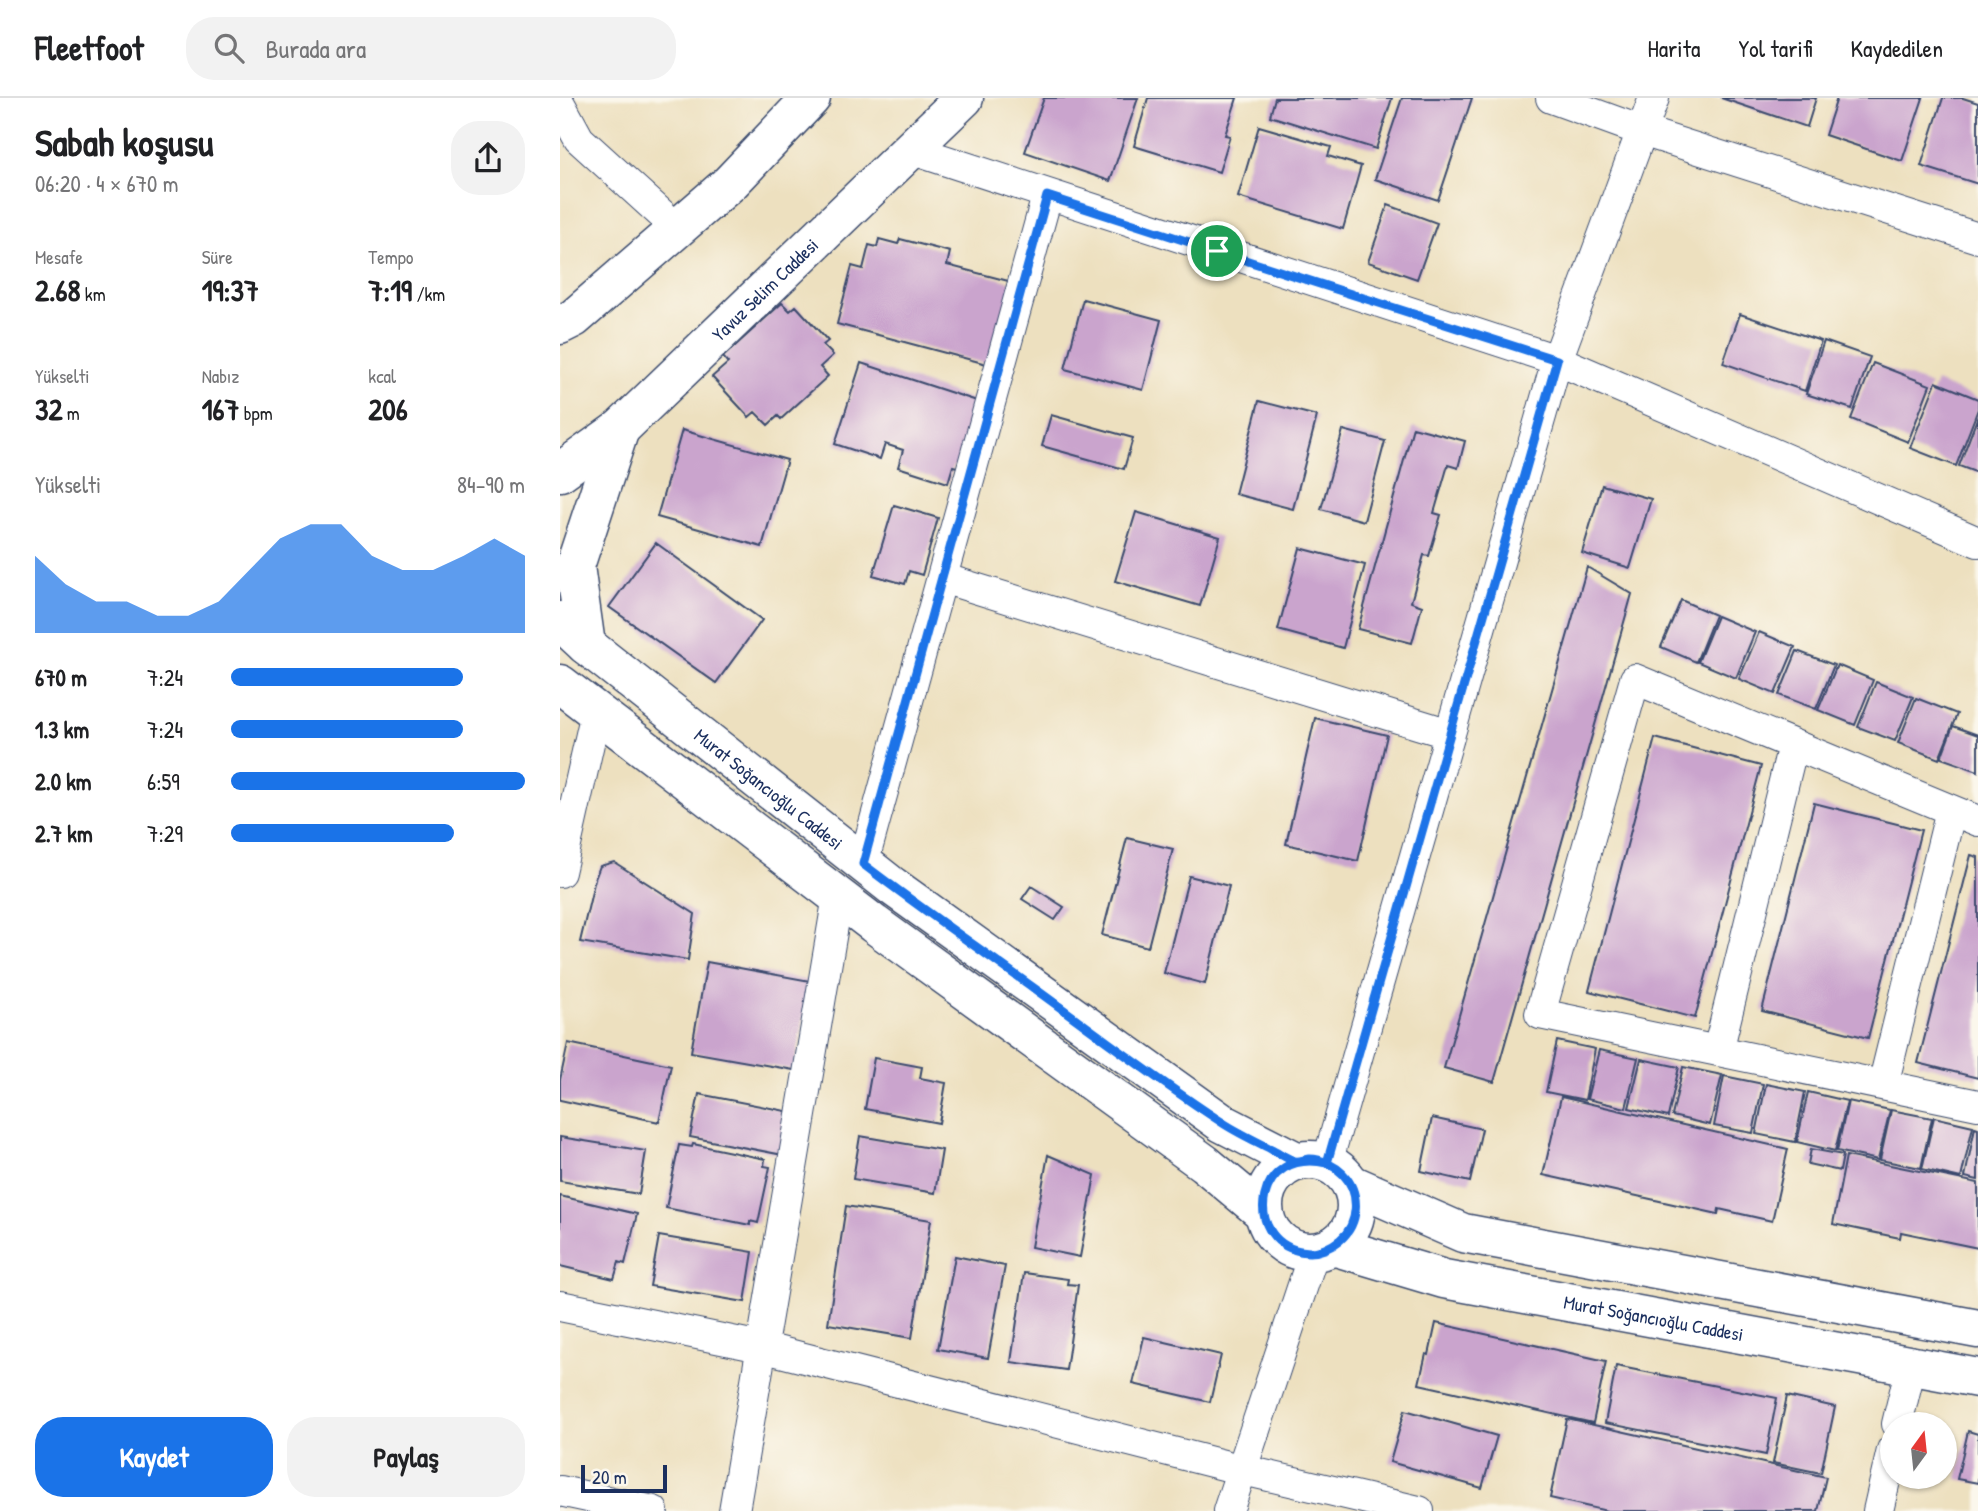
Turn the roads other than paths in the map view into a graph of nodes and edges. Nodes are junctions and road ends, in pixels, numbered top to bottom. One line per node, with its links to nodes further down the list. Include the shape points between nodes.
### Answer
1 (811, 98): 9 (main road, via 730,183)
2 (964, 98): 7 (main road, Yavuz Selim Caddesi)
3 (1551, 98): 6 (street)
4 (1654, 98): 6 (street)
5 (560, 104): 9 (street, via 579,139)
6 (1642, 131): 10 (street); 12 (street)
7 (910, 149): 8 (street); 13 (main road, Yavuz Selim Caddesi)
8 (1047, 196): 12 (street); 16 (street)
9 (678, 229): 11 (main road)
10 (1978, 238)
11 (560, 325)
12 (1557, 360): 15 (street); 20 (street)
13 (620, 429): 14 (main road, Yavuz Selim Caddesi); 17 (main road, via 575,566)
14 (560, 472)
15 (1978, 542)
16 (942, 578): 20 (street); 24 (street)
17 (573, 633): 24 (main road, Murat Soğancıoğlu Caddesi)
18 (560, 684): 19 (main road)
19 (596, 712): 25 (street); 26 (main road)
20 (1450, 734): 30 (street)
21 (1793, 745): 22 (street); 27 (street); 27 (street, via 1635,679 1540,1014)
22 (1951, 810): 23 (street); 28 (street)
23 (1978, 821)
24 (863, 864): 30 (main road, Murat Soğancıoğlu Caddesi, via 1222,1123)
25 (560, 872)
26 (838, 896): 31 (main road, via 1204,1163); 35 (street)
27 (1718, 1051): 28 (street)
28 (1883, 1085): 29 (street)
29 (1978, 1105)
30 (1325, 1170): 31 (main road, via 1283,1167 1267,1187); 32 (main road, via 1355,1198 1356,1212 1344,1237); 34 (main road, Murat Soğancıoğlu Caddesi, via 1464,1233)
31 (1264, 1213): 32 (main road, via 1276,1238 1287,1246 1300,1251)
32 (1324, 1249): 36 (main road, Murat Soğancıoğlu Caddesi, via 1444,1279); 39 (street)
33 (560, 1306): 35 (street)
34 (1978, 1329)
35 (761, 1347): 39 (street); 43 (street)
36 (1911, 1366): 37 (main road, Murat Soğancıoğlu Caddesi); 38 (street)
37 (1978, 1378)
38 (1901, 1412)
39 (1243, 1470): 44 (street); 45 (street)
40 (1883, 1489): 46 (street)
41 (560, 1491): 42 (street)
42 (653, 1511)
43 (734, 1511)
44 (1228, 1511)
45 (1419, 1511)
46 (1878, 1511)

